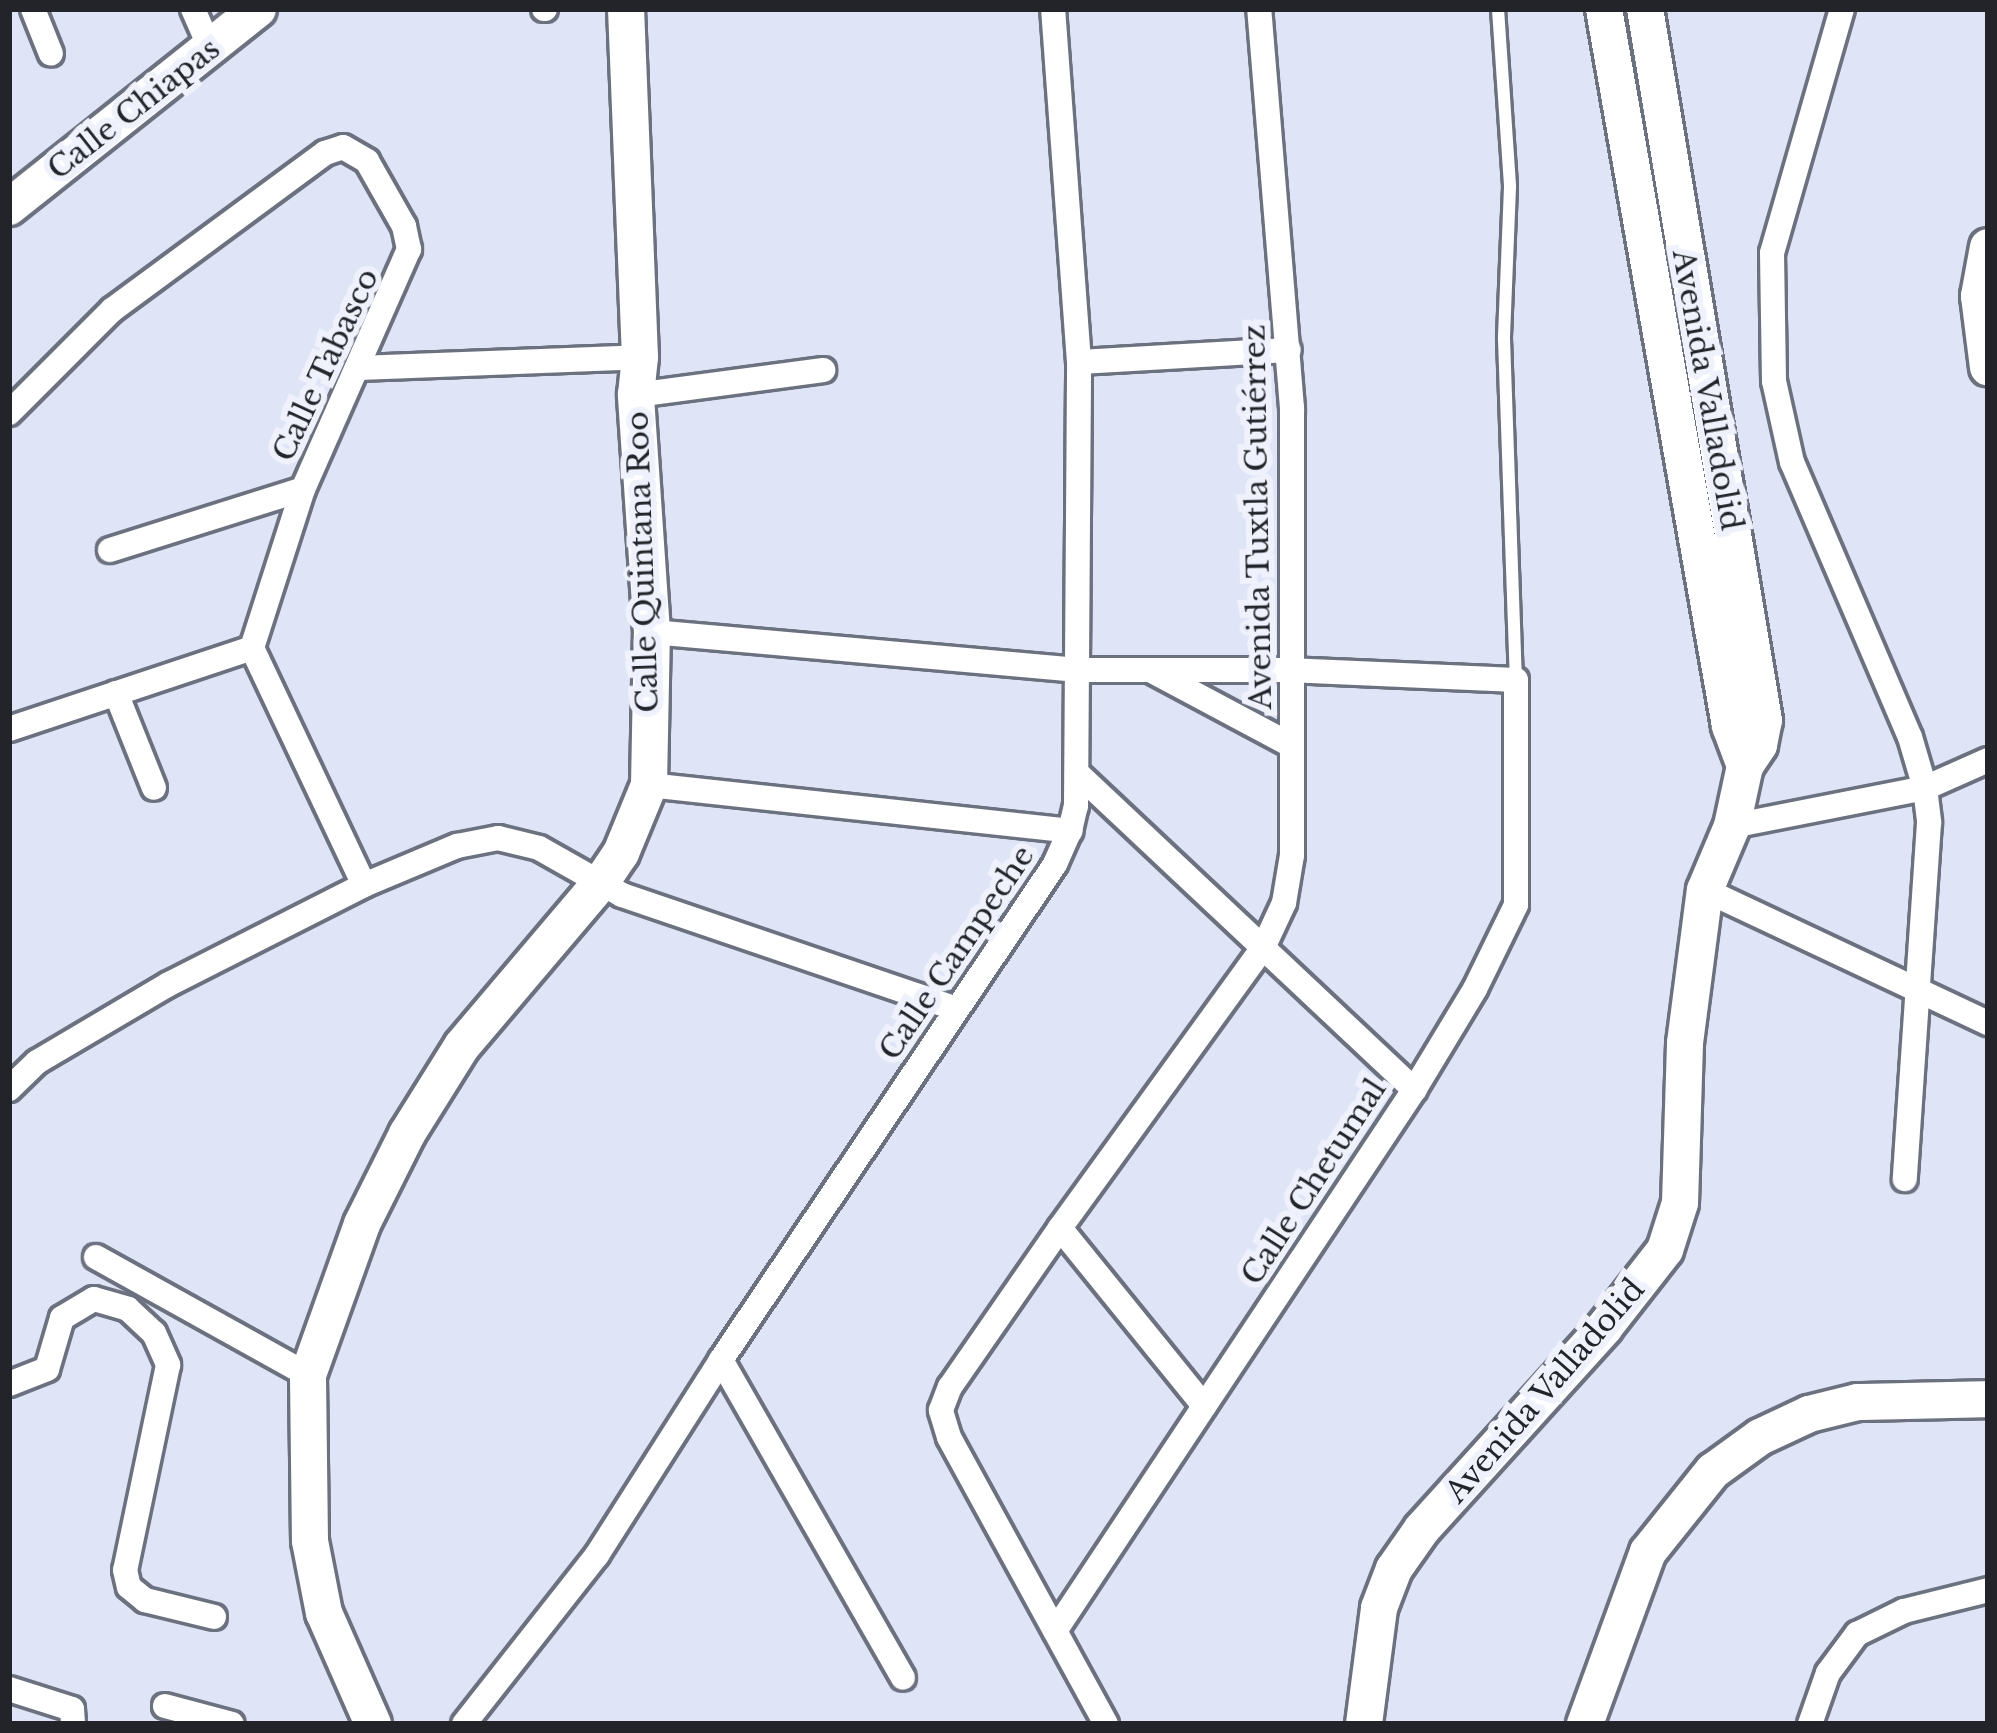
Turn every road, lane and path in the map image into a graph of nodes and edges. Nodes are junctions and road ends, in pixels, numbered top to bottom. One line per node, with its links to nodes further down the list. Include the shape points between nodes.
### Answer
1 (33, 9): 13 (street)
2 (194, 9): 12 (street)
3 (210, 9): 12 (street)
4 (258, 9): 12 (street, Calle Chiapas)
5 (626, 9): 17 (street, Calle Quintana Roo)
6 (1053, 9): 18 (street, Calle Campeche)
7 (1259, 9): 16 (street, Avenida Tuxtla Gutiérrez)
8 (1498, 9): 31 (lane, via 1510,187 1504,339)
9 (1604, 9): 36 (street, Avenida Valladolid, via 1730,726)
10 (1646, 9): 36 (street, Avenida Valladolid, via 1764,720)
11 (1841, 9): 40 (street, via 1772,253 1774,381 1792,462)
12 (211, 50): 14 (street, Calle Chiapas)
13 (51, 54)
14 (9, 207)
15 (1988, 247): 19 (street, via 1979,296)
16 (1289, 350): 18 (street); 29 (street, Avenida Tuxtla Gutiérrez)
17 (640, 357): 20 (street); 22 (street, Calle Quintana Roo)
18 (1079, 362): 28 (street, Calle Campeche)
19 (1988, 367)
20 (359, 368): 23 (street, Calle Tabasco, via 409,249 367,161 343,147 112,310); 24 (street, Calle Tabasco)
21 (824, 370): 22 (street)
22 (636, 395): 26 (street, Calle Quintana Roo)
23 (9, 412)
24 (303, 489): 25 (street); 27 (street, Calle Tabasco)
25 (110, 550)
26 (652, 632): 28 (street); 38 (street, Calle Quintana Roo)
27 (251, 648): 32 (street); 44 (street)
28 (1078, 670): 30 (street); 37 (street, Calle Campeche)
29 (1288, 670): 30 (street); 31 (street); 34 (street, Avenida Tuxtla Gutiérrez)
30 (1151, 671): 34 (street)
31 (1516, 680): 51 (street, via 1516,905)
32 (116, 693): 33 (street); 39 (street)
33 (9, 729)
34 (1291, 745): 46 (street, Avenida Tuxtla Gutiérrez, via 1292,855 1284,903)
35 (1988, 760): 40 (street)
36 (1744, 766): 41 (street, Avenida Valladolid)
37 (1077, 773): 42 (street, Calle Campeche); 46 (street, Calle Chetumal)
38 (649, 785): 42 (street); 43 (street, Calle Quintana Roo)
39 (154, 788)
40 (1925, 788): 41 (street); 47 (street)
41 (1732, 826): 45 (street, Avenida Valladolid)
42 (1070, 831): 48 (street, Calle Campeche)
43 (602, 881): 44 (street, via 539,848 498,838 457,846); 48 (street, via 622,895); 56 (street, Calle Quintana Roo, via 462,1046 407,1134 362,1224)
44 (364, 885): 50 (street, via 169,984 37,1062)
45 (1705, 890): 47 (street); 71 (street, Avenida Valladolid, via 1685,1043 1680,1203 1666,1250 1394,1569 1379,1608)
46 (1263, 948): 51 (street, Calle Chetumal); 53 (street, Avenida Tuxtla Gutiérrez)
47 (1914, 986): 49 (street); 52 (street)
48 (956, 1009): 55 (street, Calle Campeche)
49 (1988, 1023)
50 (9, 1090)
51 (1414, 1090): 59 (street, Calle Chetumal)
52 (1905, 1179)
53 (1060, 1228): 59 (street); 62 (street, Avenida Tuxtla Gutiérrez, via 941,1409)
54 (96, 1257): 56 (street)
55 (722, 1360): 63 (street); 69 (street, Calle Campeche, via 572,1592)
56 (308, 1376): 68 (street, Calle Quintana Roo, via 310,1540 324,1613)
57 (9, 1384): 61 (street, via 46,1369 62,1318 94,1299 128,1309 154,1333 168,1365 128,1587 145,1600)
58 (1988, 1399): 72 (street, via 1858,1402 1809,1414 1712,1471 1648,1552)
59 (1204, 1406): 62 (street, Calle Chetumal)
60 (1988, 1590): 73 (street, via 1904,1610 1857,1634 1828,1673)
61 (214, 1617)
62 (1055, 1631): 70 (street)
63 (903, 1678)
64 (9, 1689): 66 (street, via 71,1709)
65 (165, 1706): 67 (street)
66 (73, 1724)
67 (232, 1724)
68 (373, 1724)
69 (464, 1724)
70 (1106, 1724)
71 (1364, 1724)
72 (1585, 1724)
73 (1810, 1724)

